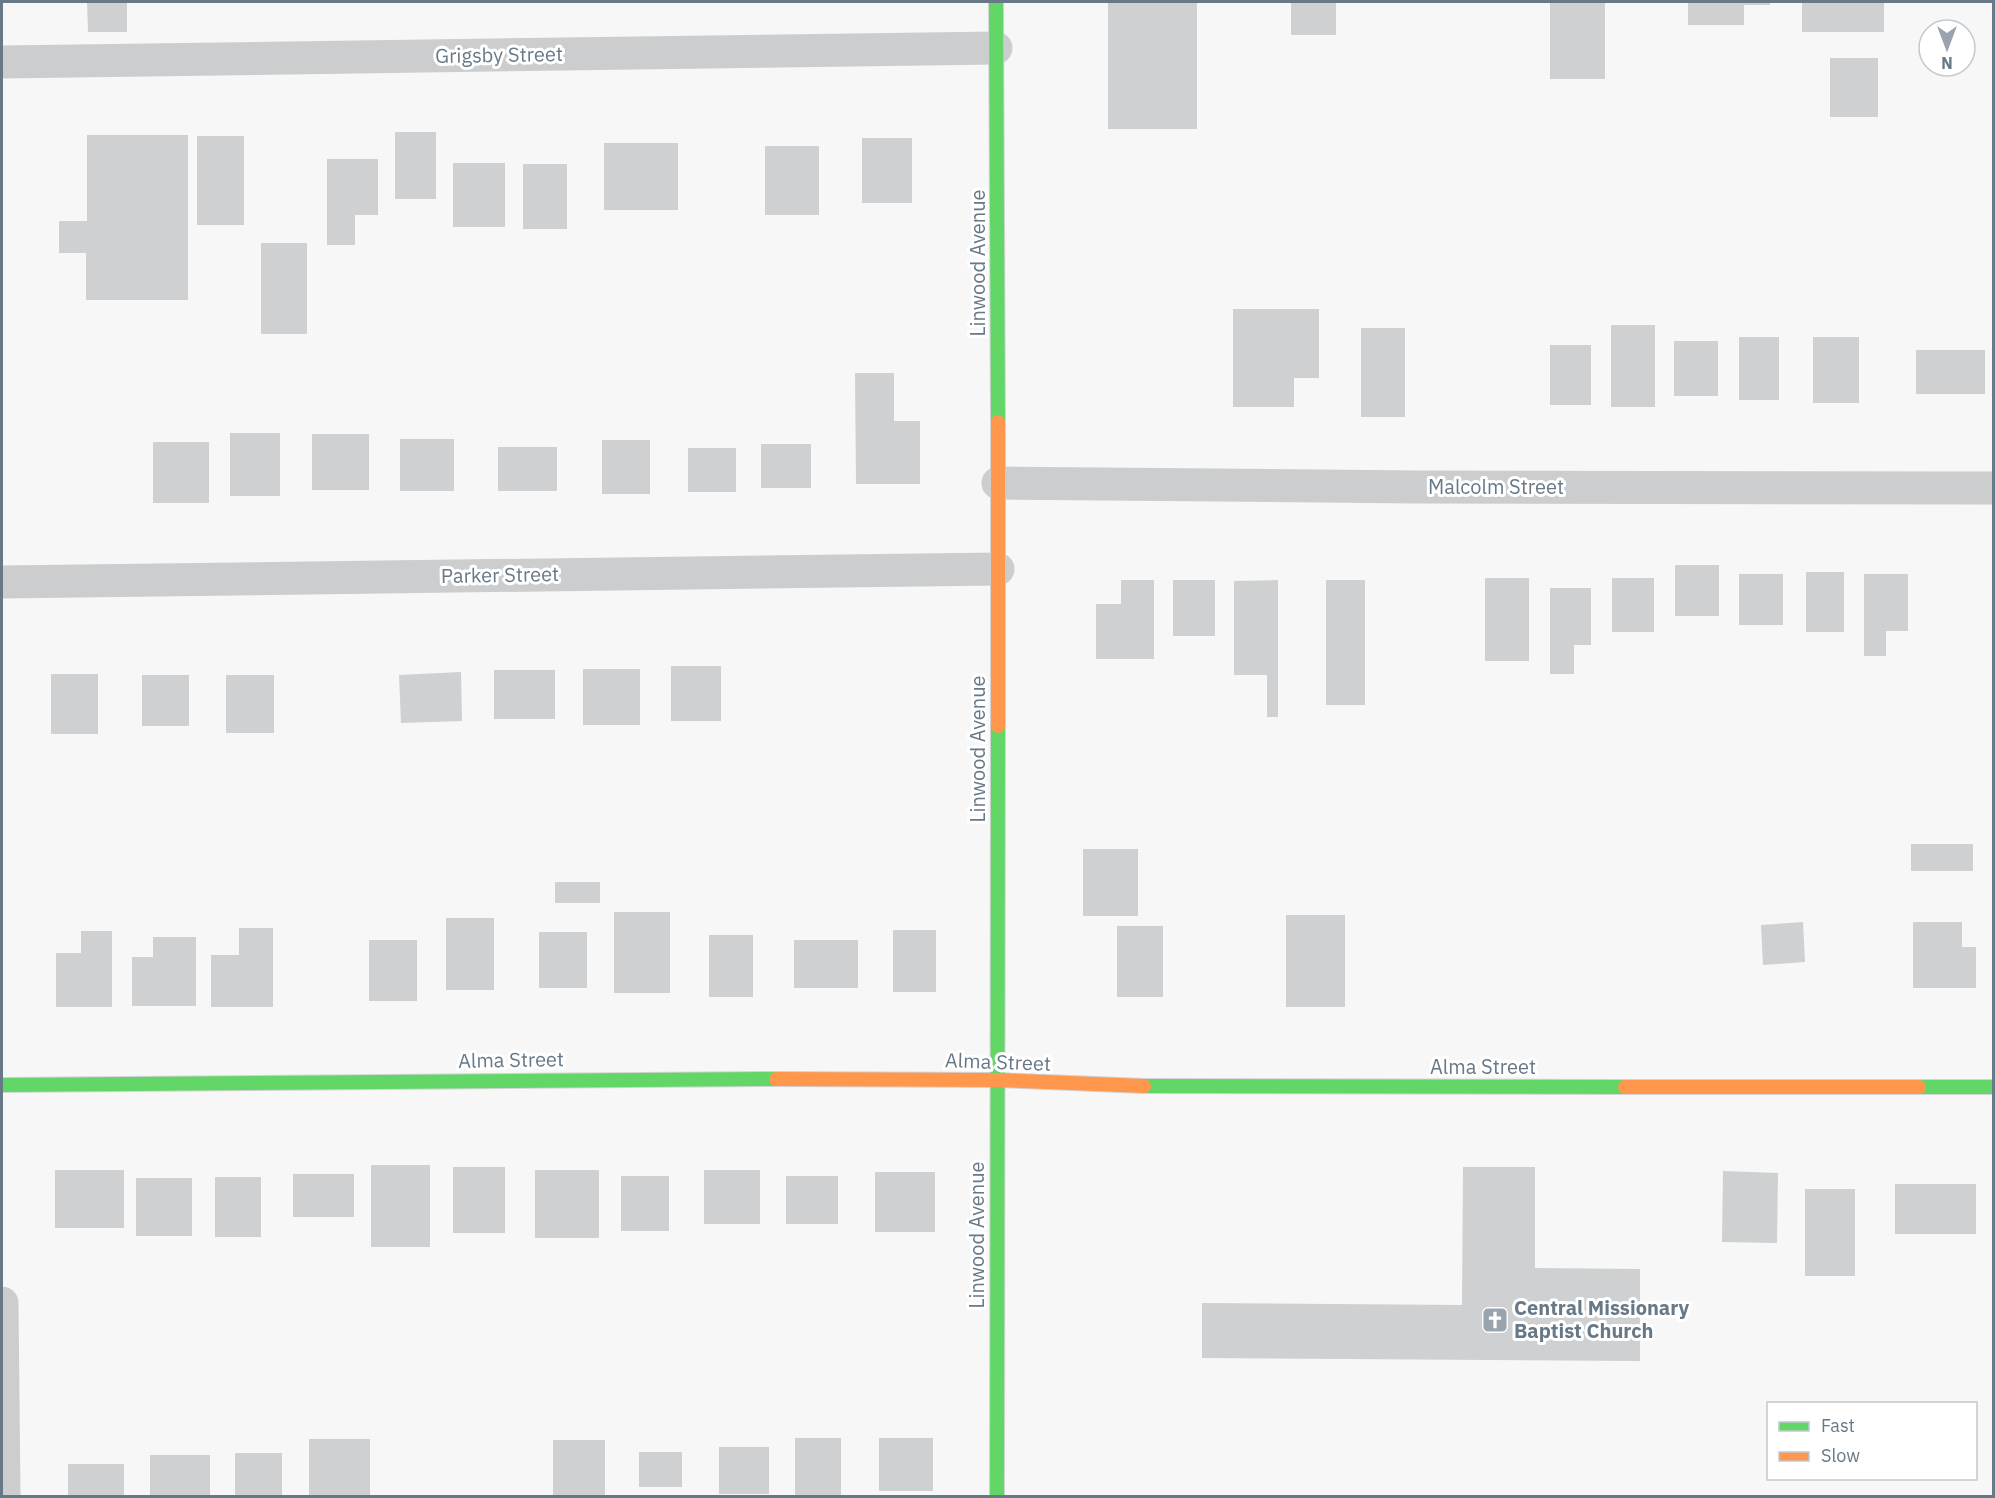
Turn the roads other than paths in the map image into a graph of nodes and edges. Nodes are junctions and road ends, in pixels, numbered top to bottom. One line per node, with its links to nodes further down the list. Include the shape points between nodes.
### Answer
1 (996, 2): 2 (street, Linwood Avenue)
2 (996, 48): 3 (street, Grigsby Street); 4 (street, Linwood Avenue)
3 (2, 62)
4 (998, 483): 5 (street, Malcolm Street); 6 (street, Linwood Avenue)
5 (1994, 488)
6 (998, 569): 7 (street, Parker Street); 8 (street, Linwood Avenue)
7 (2, 582)
8 (997, 1080): 9 (street, Alma Street, via 679,1077); 10 (street, Alma Street, via 1110,1086); 13 (street, Linwood Avenue)
9 (2, 1085)
10 (1994, 1087)
11 (2, 1303): 12 (street)
12 (4, 1497)
13 (997, 1497)

